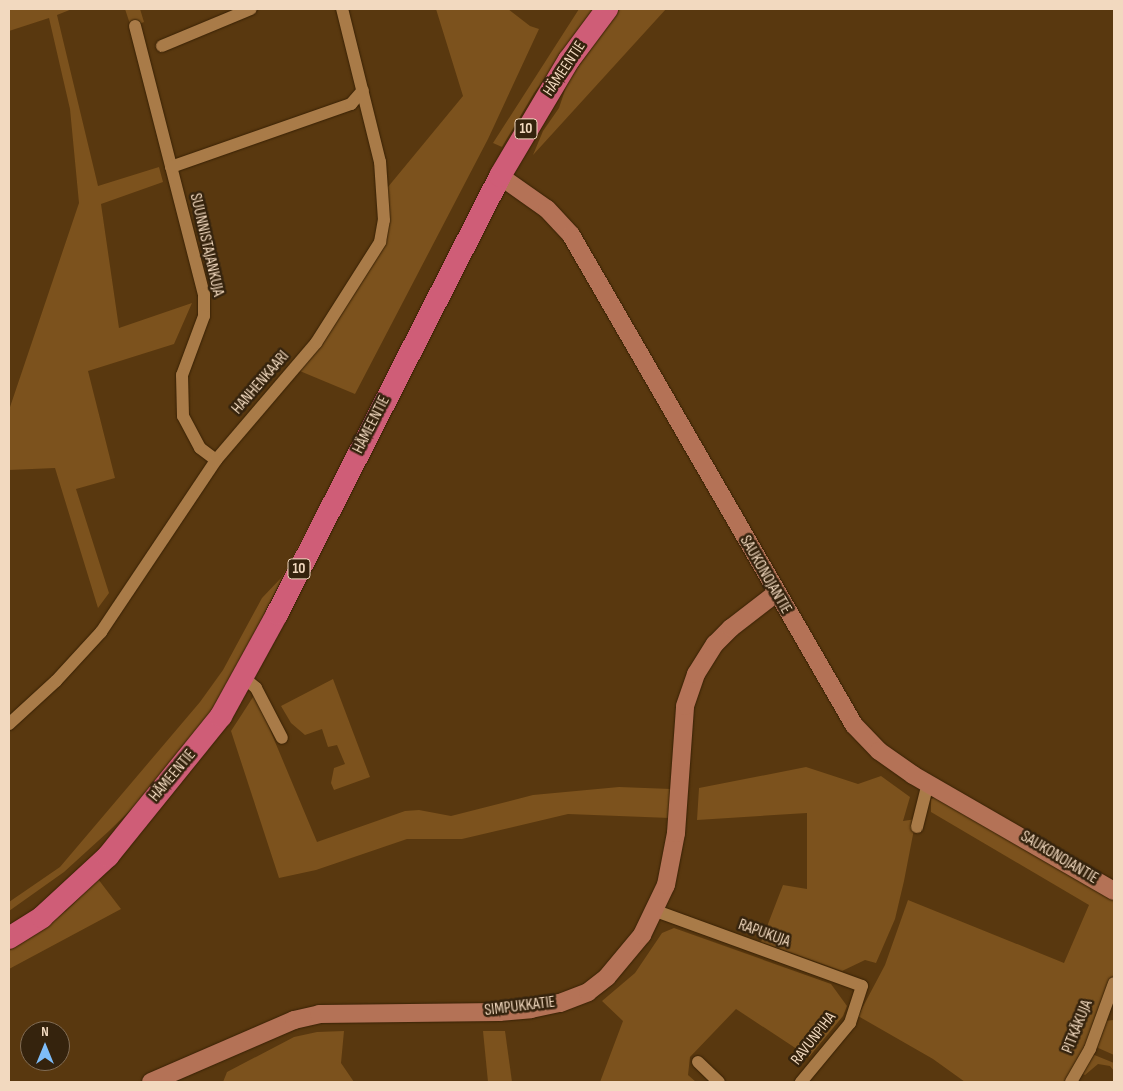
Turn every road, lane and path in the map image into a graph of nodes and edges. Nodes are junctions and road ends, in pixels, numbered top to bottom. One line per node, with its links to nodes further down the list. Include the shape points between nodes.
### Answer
1 (251, 9): 5 (street)
2 (342, 9): 6 (street, HANHENKAARI)
3 (607, 9): 8 (highway, HÄMEENTIE / 10, via 569,60)
4 (135, 26): 7 (street, SUUNNISTAJANKUJA)
5 (162, 46)
6 (363, 90): 7 (street, via 351,104); 9 (street, HANHENKAARI, via 380,162 384,220 380,242 316,343)
7 (170, 168): 9 (street, SUUNNISTAJANKUJA, via 204,294 204,316 182,375 183,416 200,448)
8 (500, 176): 10 (street, SAUKONOJANTIE, via 547,209 571,235); 11 (highway, HÄMEENTIE / 10)
9 (216, 460): 12 (street, HANHENKAARI, via 101,632 56,681)
10 (776, 594): 14 (street, SAUKONOJANTIE, via 854,725 879,751); 18 (street, SIMPUKKATIE, via 715,644 689,691 682,736 676,833 666,885)
11 (243, 677): 13 (street, via 256,688); 16 (highway, HÄMEENTIE / 10, via 210,731)
12 (9, 724)
13 (282, 738)
14 (928, 783): 15 (street); 17 (street, SAUKONOJANTIE)
15 (916, 827)
16 (126, 833): 19 (highway, HÄMEENTIE / 10, via 102,847 45,897); 20 (highway, HÄMEENTIE / 10, via 108,856 63,900)
17 (1114, 891)
18 (656, 911): 22 (street, RAPUKUJA); 24 (street, SIMPUKKATIE, via 630,953 607,977 588,992 560,1003 499,1012 319,1014 294,1020)
19 (9, 921)
20 (9, 938)
21 (1114, 984): 27 (street, PITKÄKUJA, via 1090,1049)
22 (862, 986): 26 (street, RAVUNPIHA, via 850,1023)
23 (698, 1062): 25 (street)
24 (151, 1082)
25 (719, 1082)
26 (801, 1082)
27 (1071, 1082)

